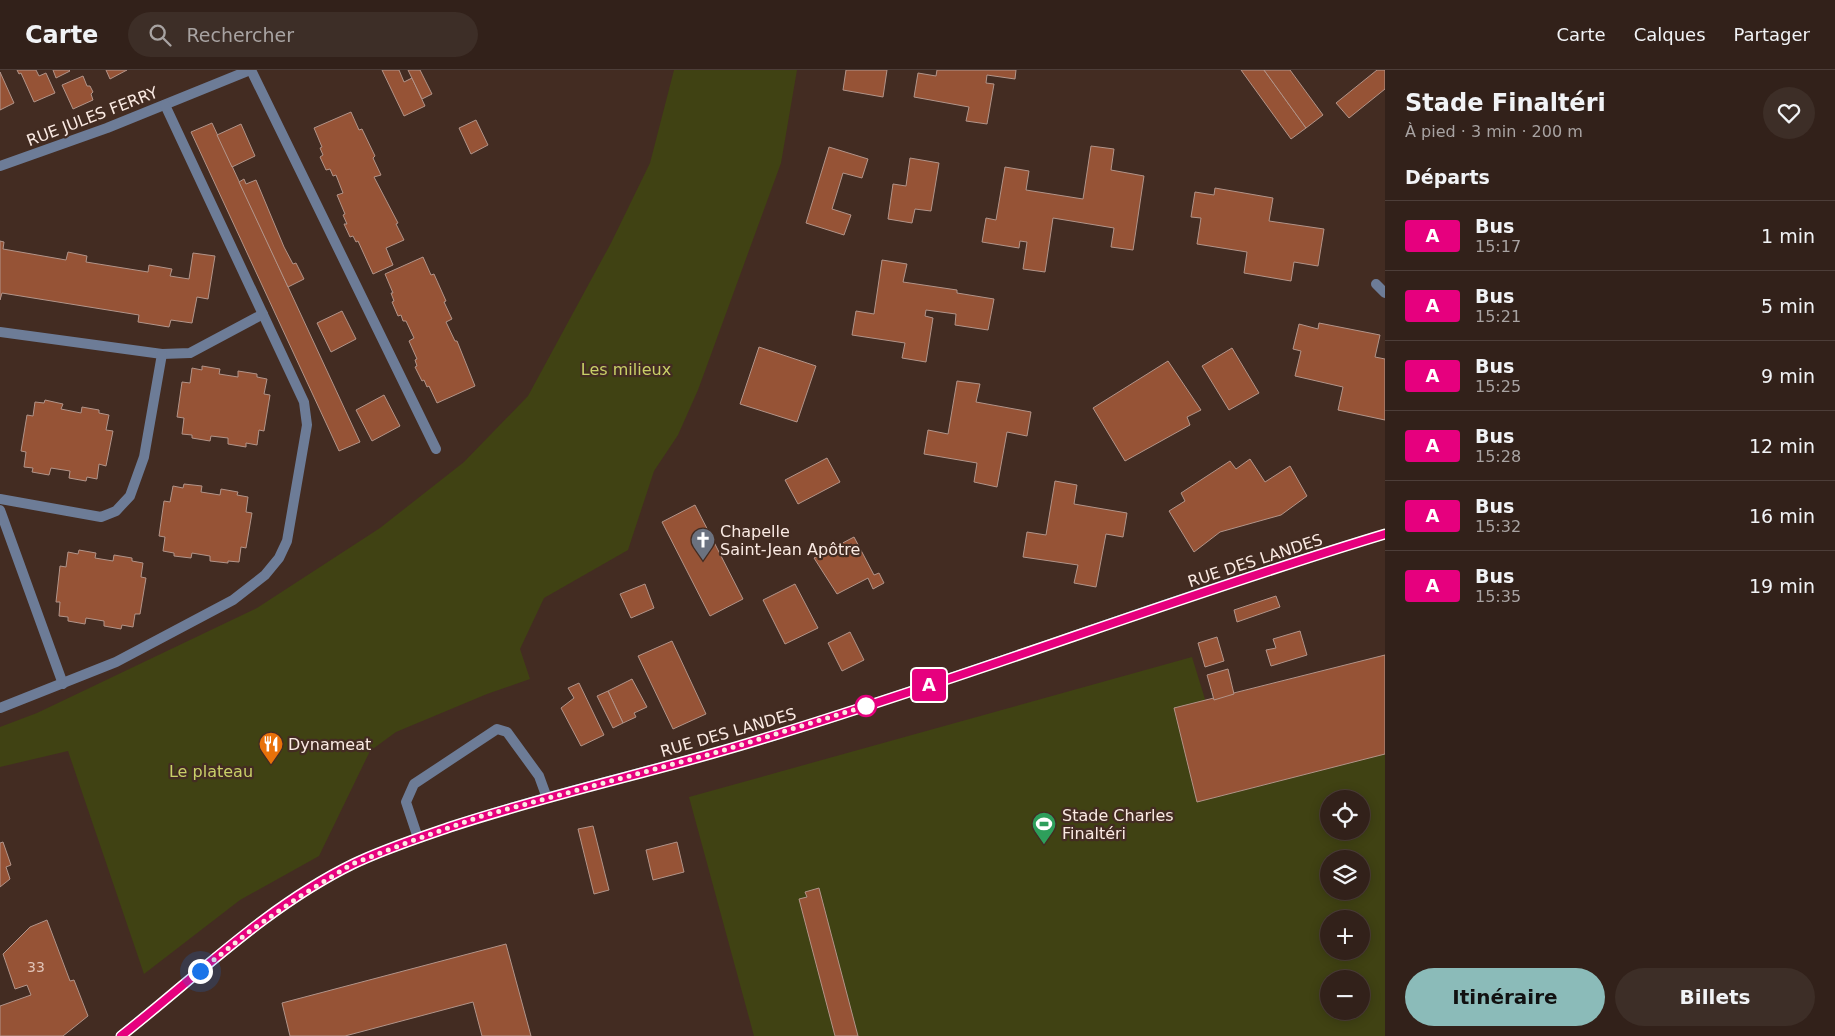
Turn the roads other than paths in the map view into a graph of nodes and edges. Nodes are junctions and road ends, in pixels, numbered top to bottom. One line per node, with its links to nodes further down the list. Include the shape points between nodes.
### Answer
1 (250, 70): 2 (street, RUE JULES FERRY); 9 (street)
2 (165, 105): 3 (street, RUE JULES FERRY); 6 (street)
3 (0, 166)
4 (1376, 284): 5 (street)
5 (1385, 293)
6 (263, 314): 8 (street, via 190,353); 13 (street, via 304,402 308,425 283,550 265,575 234,600 116,662)
7 (0, 332): 8 (street)
8 (162, 354): 10 (street, via 144,457 130,496 116,511 101,517)
9 (436, 449)
10 (0, 499)
11 (0, 510): 13 (street)
12 (1385, 534): 15 (street, RUE DES LANDES, via 780,734)
13 (63, 684): 14 (street)
14 (1, 704)
15 (547, 798): 16 (street, RUE DES LANDES); 16 (street, via 539,776 507,732 497,729 414,784 406,802)
16 (418, 838): 17 (street, RUE DES LANDES, via 352,864 296,899 250,931)
17 (121, 1036)

